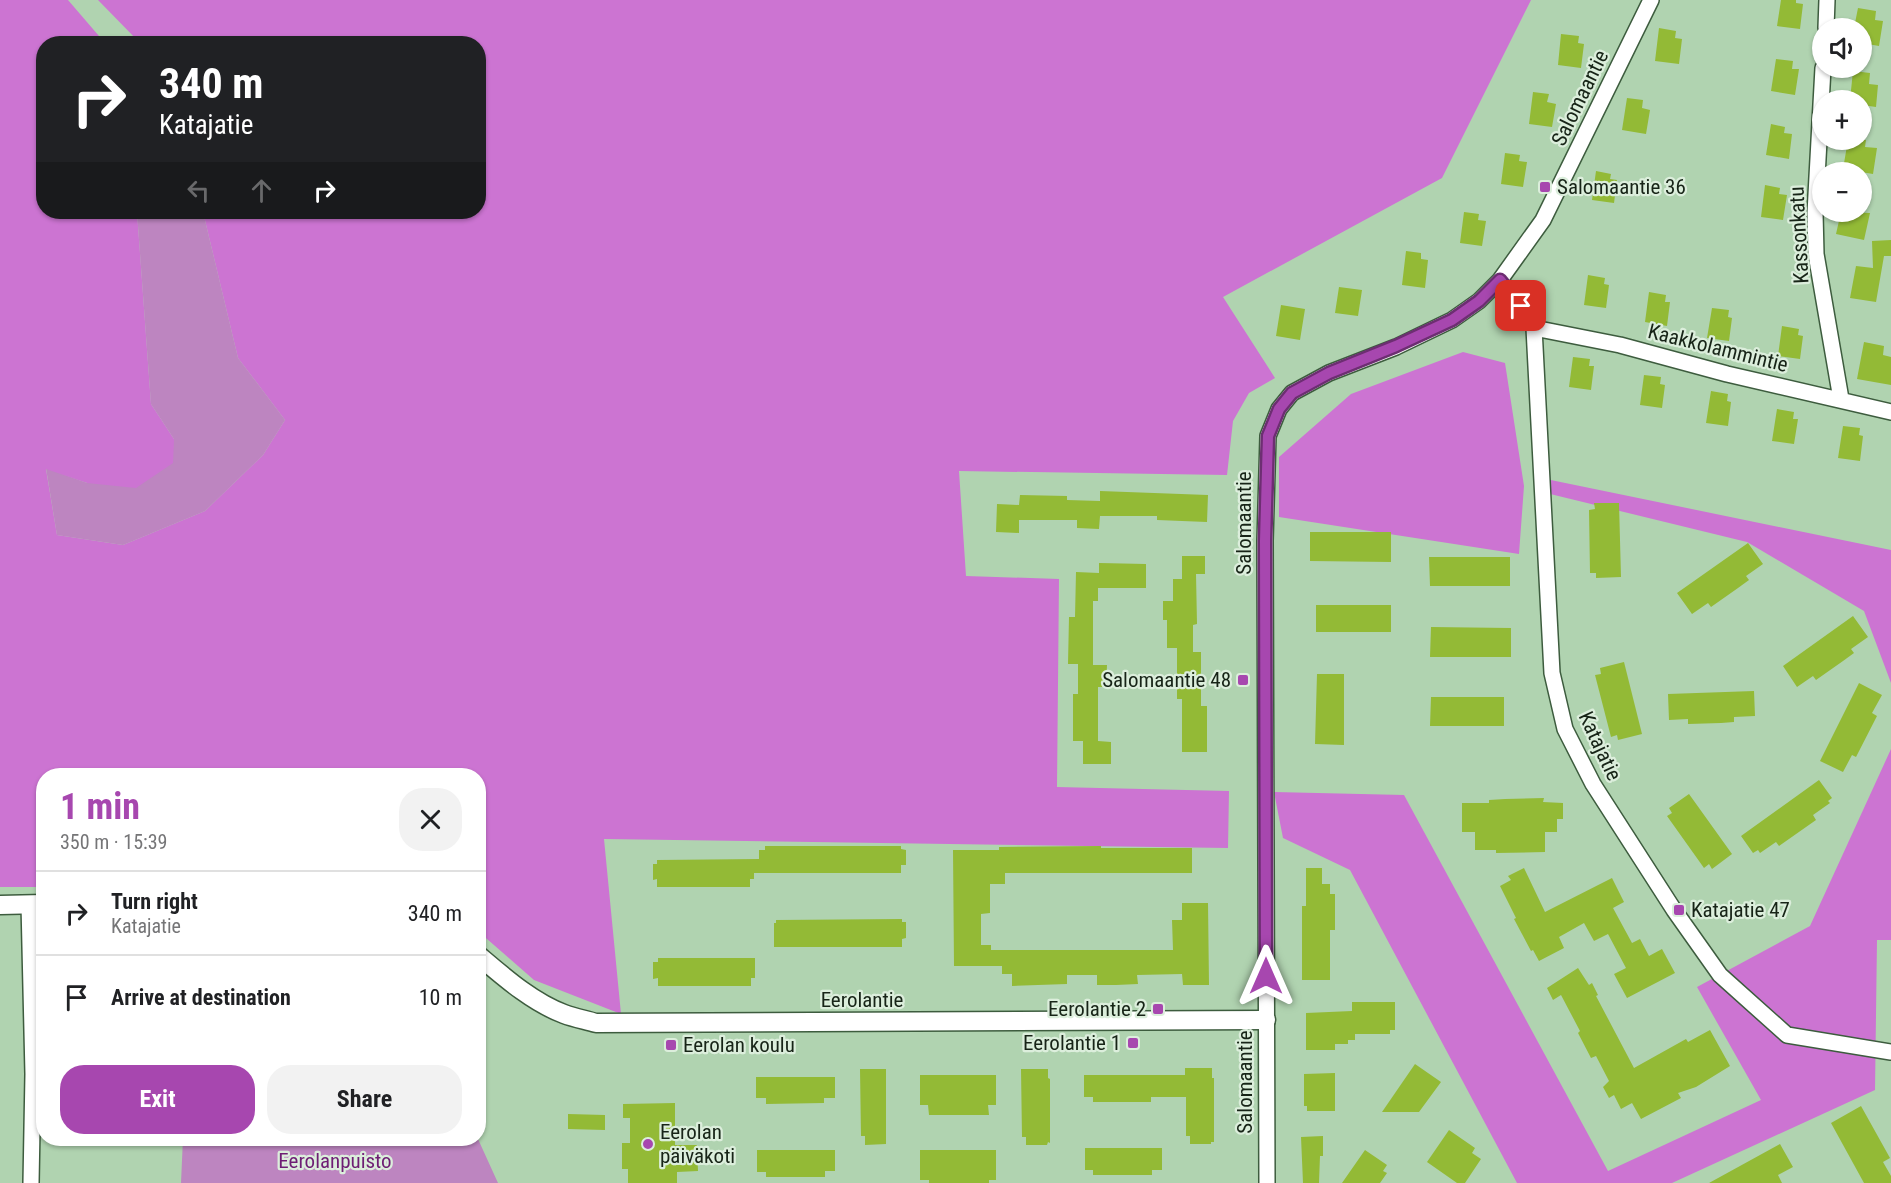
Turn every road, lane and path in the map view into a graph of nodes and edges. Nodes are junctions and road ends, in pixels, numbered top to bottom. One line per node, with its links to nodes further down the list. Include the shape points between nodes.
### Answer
1 (1651, 0): 5 (street, Salomaantie, via 1543,220)
2 (1827, 0): 3 (street)
3 (1826, 18)
4 (1822, 78): 7 (street, Kassonkatu, via 1816,254)
5 (1500, 280): 6 (street, Katajatie); 12 (street, Salomaantie, via 1452,320 1292,393 1279,409 1268,436)
6 (1534, 328): 7 (street, Kaakkolammintie); 13 (street, Katajatie, via 1552,673 1565,729 1593,784 1674,910 1735,990 1787,1035)
7 (1841, 399): 8 (street, Kaakkolammintie)
8 (1891, 412)
9 (0, 904): 10 (street)
10 (36, 904): 14 (street)
11 (486, 962): 12 (street, Eerolantie, via 540,1002 596,1023)
12 (1266, 1020): 15 (street, Salomaantie)
13 (1891, 1052)
14 (31, 1183)
15 (1267, 1183)

